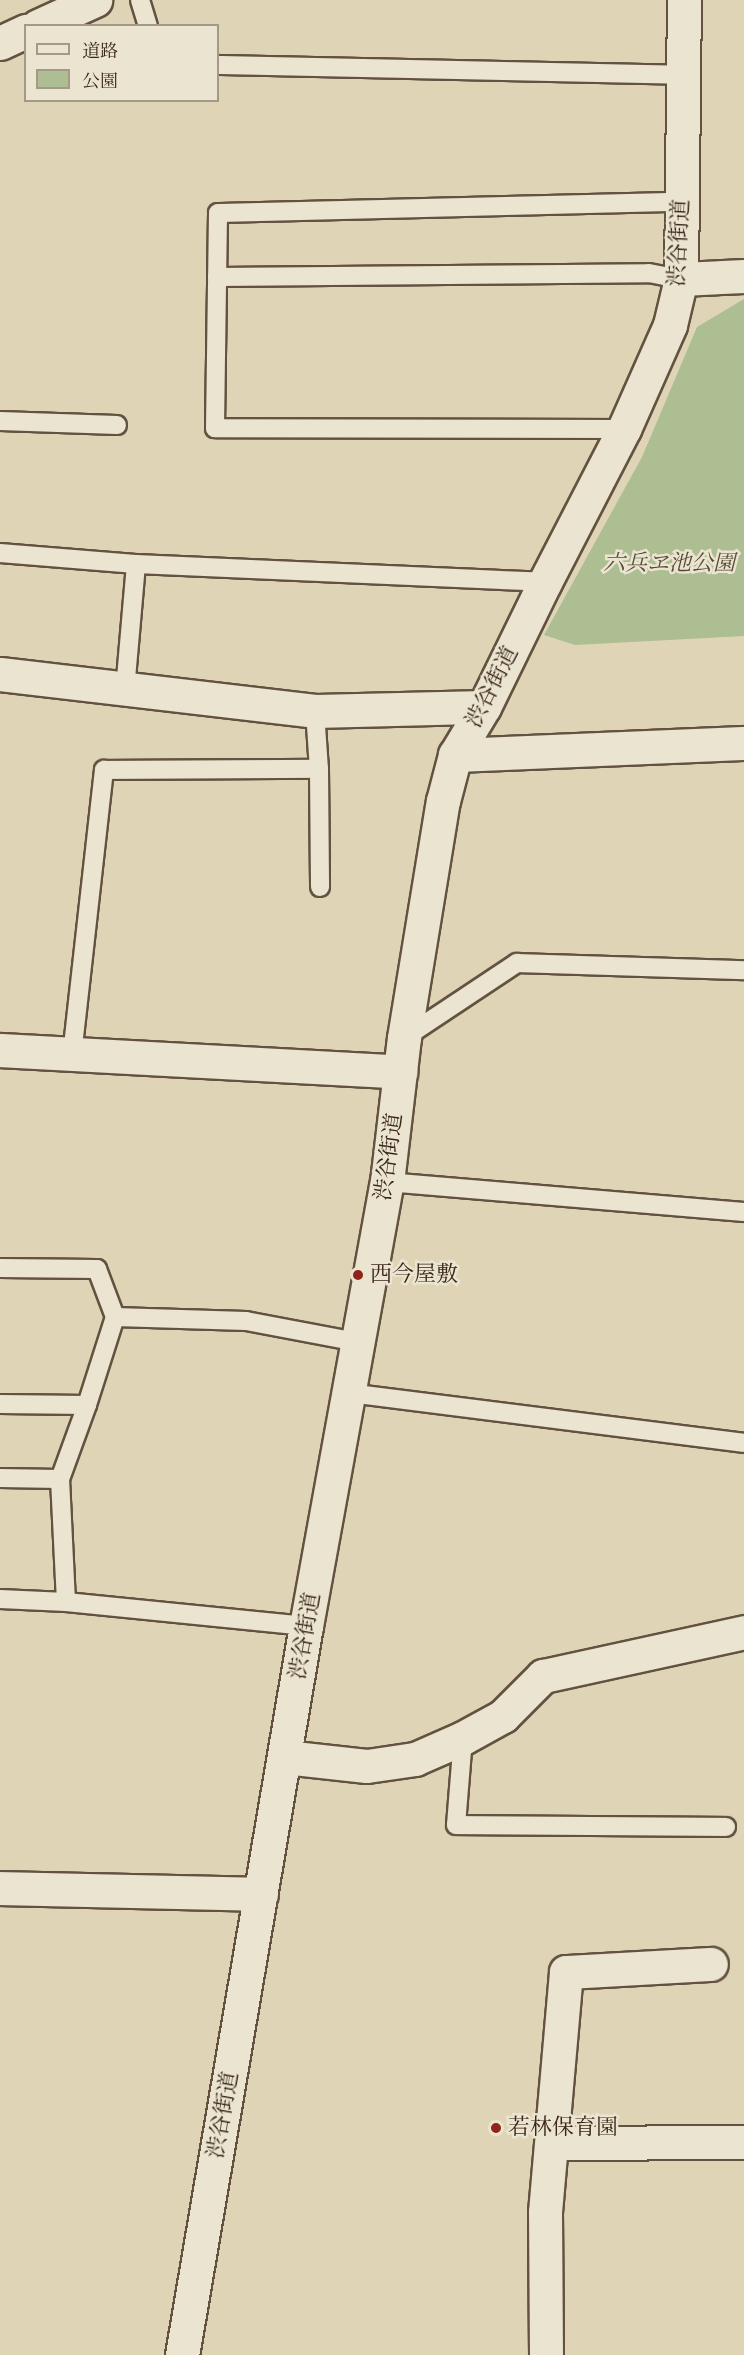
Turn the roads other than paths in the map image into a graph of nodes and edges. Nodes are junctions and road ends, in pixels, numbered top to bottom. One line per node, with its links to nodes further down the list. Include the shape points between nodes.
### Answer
1 (95, 0): 4 (street)
2 (140, 0): 5 (lane)
3 (684, 0): 9 (street, 渋谷街道)
4 (42, 24)
5 (147, 24)
6 (24, 32): 7 (street)
7 (0, 43)
8 (219, 66): 9 (lane)
9 (683, 75): 10 (street, 渋谷街道)
10 (681, 202): 12 (lane, via 218,213); 13 (street, 渋谷街道)
11 (744, 276): 13 (street)
12 (217, 277): 13 (lane, via 649,273); 16 (lane, via 215,428)
13 (681, 279): 16 (street, 渋谷街道, via 670,324)
14 (0, 421): 15 (lane)
15 (117, 425)
16 (624, 429): 19 (street, 渋谷街道)
17 (0, 553): 18 (lane)
18 (136, 564): 19 (lane); 21 (lane)
19 (544, 582): 22 (street, 渋谷街道)
20 (0, 674): 21 (street)
21 (126, 690): 23 (street)
22 (484, 707): 23 (street); 25 (street, 渋谷街道)
23 (315, 711): 26 (lane)
24 (744, 743): 25 (street)
25 (455, 755): 29 (street, 渋谷街道, via 443,801)
26 (319, 769): 27 (lane); 31 (lane, via 104,770)
27 (320, 887)
28 (744, 970): 29 (lane, via 517,963)
29 (404, 1038): 32 (street, 渋谷街道)
30 (0, 1050): 31 (street)
31 (72, 1054): 32 (street)
32 (400, 1072): 33 (street, 渋谷街道)
33 (387, 1182): 34 (lane); 37 (street, 渋谷街道)
34 (744, 1212)
35 (0, 1268): 36 (lane, via 97,1269)
36 (115, 1317): 37 (lane, via 246,1321); 40 (lane)
37 (357, 1342): 38 (street, 渋谷街道)
38 (349, 1393): 41 (lane); 46 (street, 渋谷街道)
39 (0, 1404): 40 (lane)
40 (87, 1405): 43 (lane)
41 (744, 1443)
42 (0, 1478): 43 (lane)
43 (60, 1479): 45 (lane)
44 (0, 1599): 45 (lane)
45 (66, 1602): 46 (lane)
46 (306, 1626): 49 (street, 渋谷街道)
47 (744, 1632): 48 (street, via 543,1676 503,1716)
48 (463, 1738): 49 (street, via 415,1759 367,1766); 50 (lane, via 456,1825)
49 (285, 1757): 52 (street, 渋谷街道)
50 (726, 1827)
51 (0, 1888): 52 (street)
52 (261, 1894): 56 (street, 渋谷街道)
53 (711, 1964): 55 (street, via 566,1972)
54 (744, 2142): 55 (street)
55 (552, 2143): 57 (street, via 544,2212)
56 (182, 2355)
57 (546, 2355)

